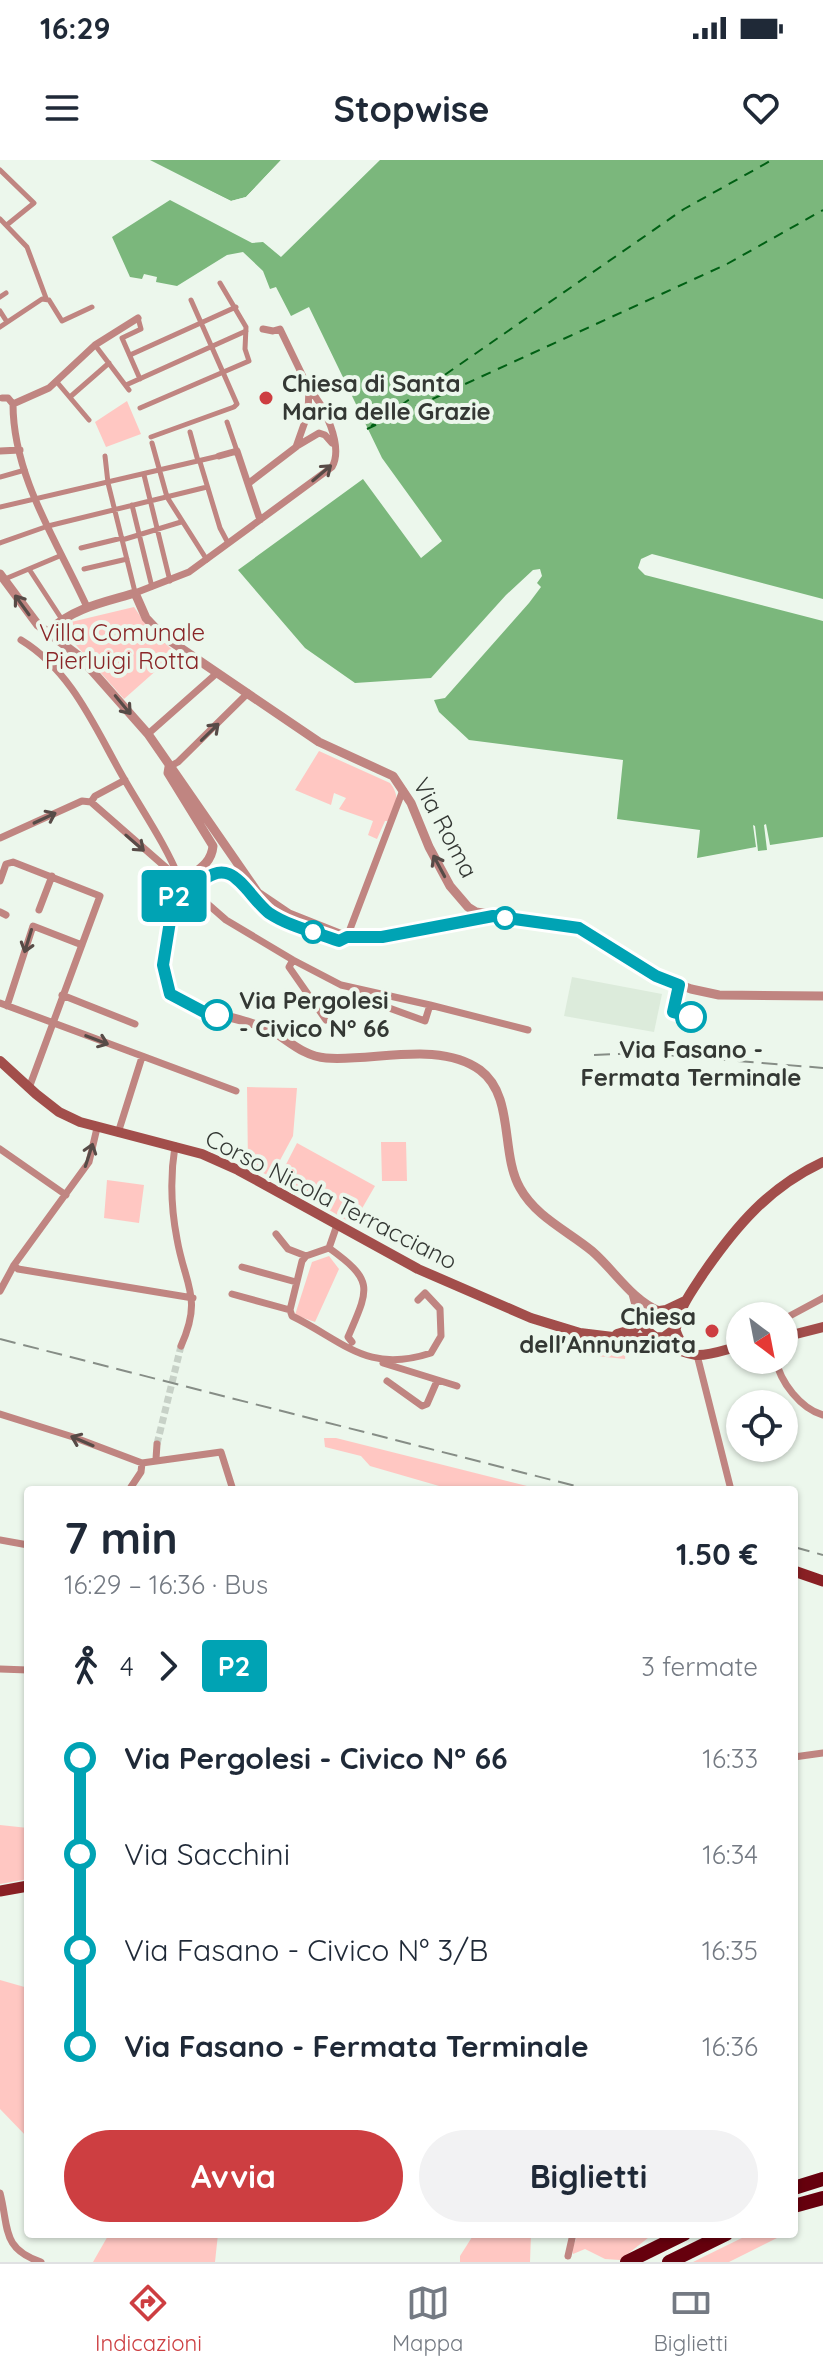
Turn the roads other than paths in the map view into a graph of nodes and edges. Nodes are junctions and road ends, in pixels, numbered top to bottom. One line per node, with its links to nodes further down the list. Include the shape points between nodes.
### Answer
1 (0, 170): 3 (street, via 34,203)
2 (0, 219): 3 (street)
3 (8, 224): 7 (street, via 27,247)
4 (220, 283): 10 (street)
5 (6, 293): 6 (street)
6 (0, 297)
7 (46, 298): 9 (street, via 62,321); 13 (street)
8 (191, 300): 14 (street)
9 (92, 307)
10 (236, 307): 14 (street); 16 (street)
11 (0, 311): 13 (street)
12 (138, 318): 18 (street); 20 (street, via 141,329 122,338)
13 (7, 322): 15 (street)
14 (202, 323): 19 (street); 20 (street)
15 (0, 327)
16 (246, 329): 19 (street); 22 (street, via 249,361)
17 (263, 329): 25 (street, via 280,329)
18 (95, 345): 21 (street); 24 (street)
19 (213, 347): 22 (street); 23 (street)
20 (130, 355): 23 (street)
21 (109, 363): 23 (street, via 127,388); 26 (street)
22 (224, 372): 29 (street); 42 (street, via 234,407 152,440)
23 (140, 379)
24 (56, 381): 26 (street); 28 (street)
25 (309, 389): 33 (street); 34 (street, via 308,413)
26 (70, 397): 30 (street)
27 (2, 398): 28 (street)
28 (13, 404): 35 (street)
29 (140, 408)
30 (89, 420)
31 (227, 422): 37 (street)
32 (190, 432): 40 (street)
33 (334, 444): 34 (street, via 319,433); 54 (street, one-way to 33, via 332,467)
34 (296, 447): 46 (street)
35 (20, 450): 36 (street); 41 (street)
36 (0, 451)
37 (237, 451): 39 (street); 46 (street)
38 (105, 456): 45 (street)
39 (219, 456): 40 (street)
40 (199, 461): 42 (street); 47 (street)
41 (25, 470): 44 (street); 49 (street)
42 (160, 471): 43 (street); 48 (street)
43 (144, 475): 45 (street); 50 (street)
44 (0, 477)
45 (108, 483): 49 (street); 53 (street)
46 (249, 483): 54 (street)
47 (207, 487): 48 (street); 61 (street)
48 (167, 497): 50 (street); 55 (street)
49 (34, 498): 52 (street); 56 (street)
50 (151, 501): 51 (street); 57 (street)
51 (132, 505): 53 (street); 58 (street)
52 (0, 507)
53 (116, 510): 56 (street); 59 (street)
54 (260, 520): 61 (street)
55 (181, 522): 57 (street); 65 (street)
56 (48, 526): 60 (street); 63 (street)
57 (157, 530): 58 (street); 69 (street)
58 (140, 535): 59 (street); 70 (street)
59 (122, 539): 62 (street); 64 (street)
60 (0, 543)
61 (228, 544): 65 (street)
62 (81, 548)
63 (62, 555): 66 (street); 72 (street)
64 (127, 559): 67 (street); 71 (street)
65 (207, 560): 69 (street)
66 (29, 569): 68 (street); 73 (street)
67 (84, 569)
68 (2, 577): 74 (street, one-way to 68, via 33,619)
69 (171, 581): 70 (street)
70 (152, 588): 71 (street)
71 (135, 593): 72 (street); 76 (street, Via Roma, via 152,626)
72 (87, 607): 73 (street)
73 (61, 618): 74 (street)
74 (49, 631): 78 (street, one-way to 78, via 79,656)
75 (21, 640): 80 (street, via 70,685)
76 (217, 673): 77 (street, Via Roma); 78 (street)
77 (248, 693): 79 (street, one-way to 77); 81 (street, Via Roma, via 319,742 388,773)
78 (148, 734): 79 (street)
79 (169, 767): 86 (street, via 213,846 208,863); 89 (street, via 258,893 289,914)
80 (125, 780): 82 (street); 86 (street)
81 (404, 789): 88 (street, Via Roma, one-way to 81, via 468,907 450,886); 89 (street)
82 (91, 802): 83 (street, one-way to 82, via 82,801); 86 (street, one-way to 86)
83 (0, 838)
84 (52, 876): 85 (street, via 13,862 6,864); 87 (street); 90 (street, via 100,896)
85 (0, 881)
86 (188, 881): 89 (street, via 214,873 234,876 271,914 339,941); 91 (street, via 226,920); 124 (street, via 175,890 163,965 170,994 204,1012 253,1023 318,1056 449,1056 480,1069 498,1094 514,1175 524,1194 591,1250)
87 (39, 910)
88 (493, 916): 89 (street, via 382,937); 95 (street, via 579,928 656,976 691,989 754,997)
89 (347, 937)
90 (82, 945): 93 (street); 97 (street, one-way to 97, via 33,926)
91 (293, 960): 92 (street); 101 (street, via 289,967)
92 (354, 988): 94 (street); 99 (street, via 356,996)
93 (62, 995): 102 (street); 103 (street)
94 (386, 995): 96 (street); 99 (street)
95 (823, 996)
96 (400, 999): 98 (street); 100 (street)
97 (3, 1004): 102 (street)
98 (430, 1005): 100 (street, via 425,1021); 104 (street)
99 (383, 1006): 100 (street)
100 (398, 1010)
101 (326, 1020)
102 (51, 1022): 105 (street, one-way to 105); 107 (street)
103 (135, 1024)
104 (528, 1030)
105 (142, 1057): 108 (street); 110 (street)
106 (0, 1061): 107 (main road, Corso Nicola Terracciano)
107 (29, 1088): 109 (main road, Corso Nicola Terracciano, via 59,1112)
108 (236, 1091)
109 (97, 1128): 110 (main road, Corso Nicola Terracciano); 114 (street, one-way to 109, via 89,1162)
110 (118, 1133): 111 (main road, Corso Nicola Terracciano)
111 (175, 1146): 115 (main road, Corso Nicola Terracciano, via 238,1170); 125 (street, via 170,1176 175,1239)
112 (0, 1149): 114 (street)
113 (823, 1162): 128 (main road, via 791,1179 750,1212)
114 (66, 1195): 119 (street)
115 (337, 1225): 117 (street); 136 (main road, Corso Nicola Terracciano, via 418,1269 515,1311 580,1333)
116 (276, 1234): 118 (street, via 288,1249)
117 (329, 1245): 118 (street); 138 (street, via 364,1281 364,1301 348,1337)
118 (306, 1256): 121 (street)
119 (14, 1265): 122 (street); 125 (street)
120 (242, 1267): 121 (street)
121 (296, 1282): 129 (street)
122 (0, 1291)
123 (232, 1294): 129 (street)
124 (633, 1294): 130 (street); 132 (street)
125 (193, 1298): 139 (street)
126 (823, 1298): 131 (street)
127 (418, 1300): 142 (street, via 425,1293 440,1309 441,1336 431,1353)
128 (685, 1301): 130 (main road); 134 (main road)
129 (290, 1310): 142 (street, via 328,1339)
130 (659, 1311): 132 (main road); 134 (main road, via 670,1316)
131 (798, 1311)
132 (640, 1319): 136 (main road, via 634,1329); 137 (main road, via 646,1332)
133 (823, 1327): 135 (main road)
134 (676, 1328): 137 (main road, via 668,1336); 141 (main road, via 681,1342)
135 (798, 1333)
136 (612, 1337): 137 (main road, Corso Nicola Terracciano)
137 (656, 1337): 141 (main road)
138 (352, 1342)
139 (181, 1346)
140 (726, 1348): 141 (main road)
141 (695, 1354): 155 (street)
142 (381, 1362): 143 (street); 146 (street)
143 (379, 1373)
144 (780, 1374): 149 (street, via 806,1408)
145 (387, 1381): 146 (street, via 422,1406)
146 (437, 1381): 147 (street)
147 (457, 1386)
148 (0, 1414): 152 (street, one-way to 148)
149 (823, 1415)
150 (157, 1444): 151 (street)
151 (156, 1459): 152 (street); 154 (street, via 221,1452)
152 (142, 1463): 153 (street)
153 (132, 1486)
154 (232, 1486)
155 (730, 1486)
156 (0, 1540): 157 (street)
157 (24, 1544)
158 (798, 1572): 159 (main road)
159 (823, 1581)
160 (0, 1669): 161 (street)
161 (24, 1670)
162 (823, 1753): 163 (street)
163 (798, 1756)
164 (24, 1887): 165 (main road)
165 (0, 1891)
166 (823, 2179): 167 (highway)
167 (798, 2187)
168 (0, 2193): 171 (street)
169 (823, 2198): 170 (highway)
170 (798, 2205)
171 (3, 2234): 176 (street, via 23,2254)
172 (572, 2238): 175 (street)
173 (676, 2238): 177 (highway)
174 (718, 2238): 178 (highway)
175 (568, 2256)
176 (41, 2262)
177 (627, 2262)
178 (669, 2262)

